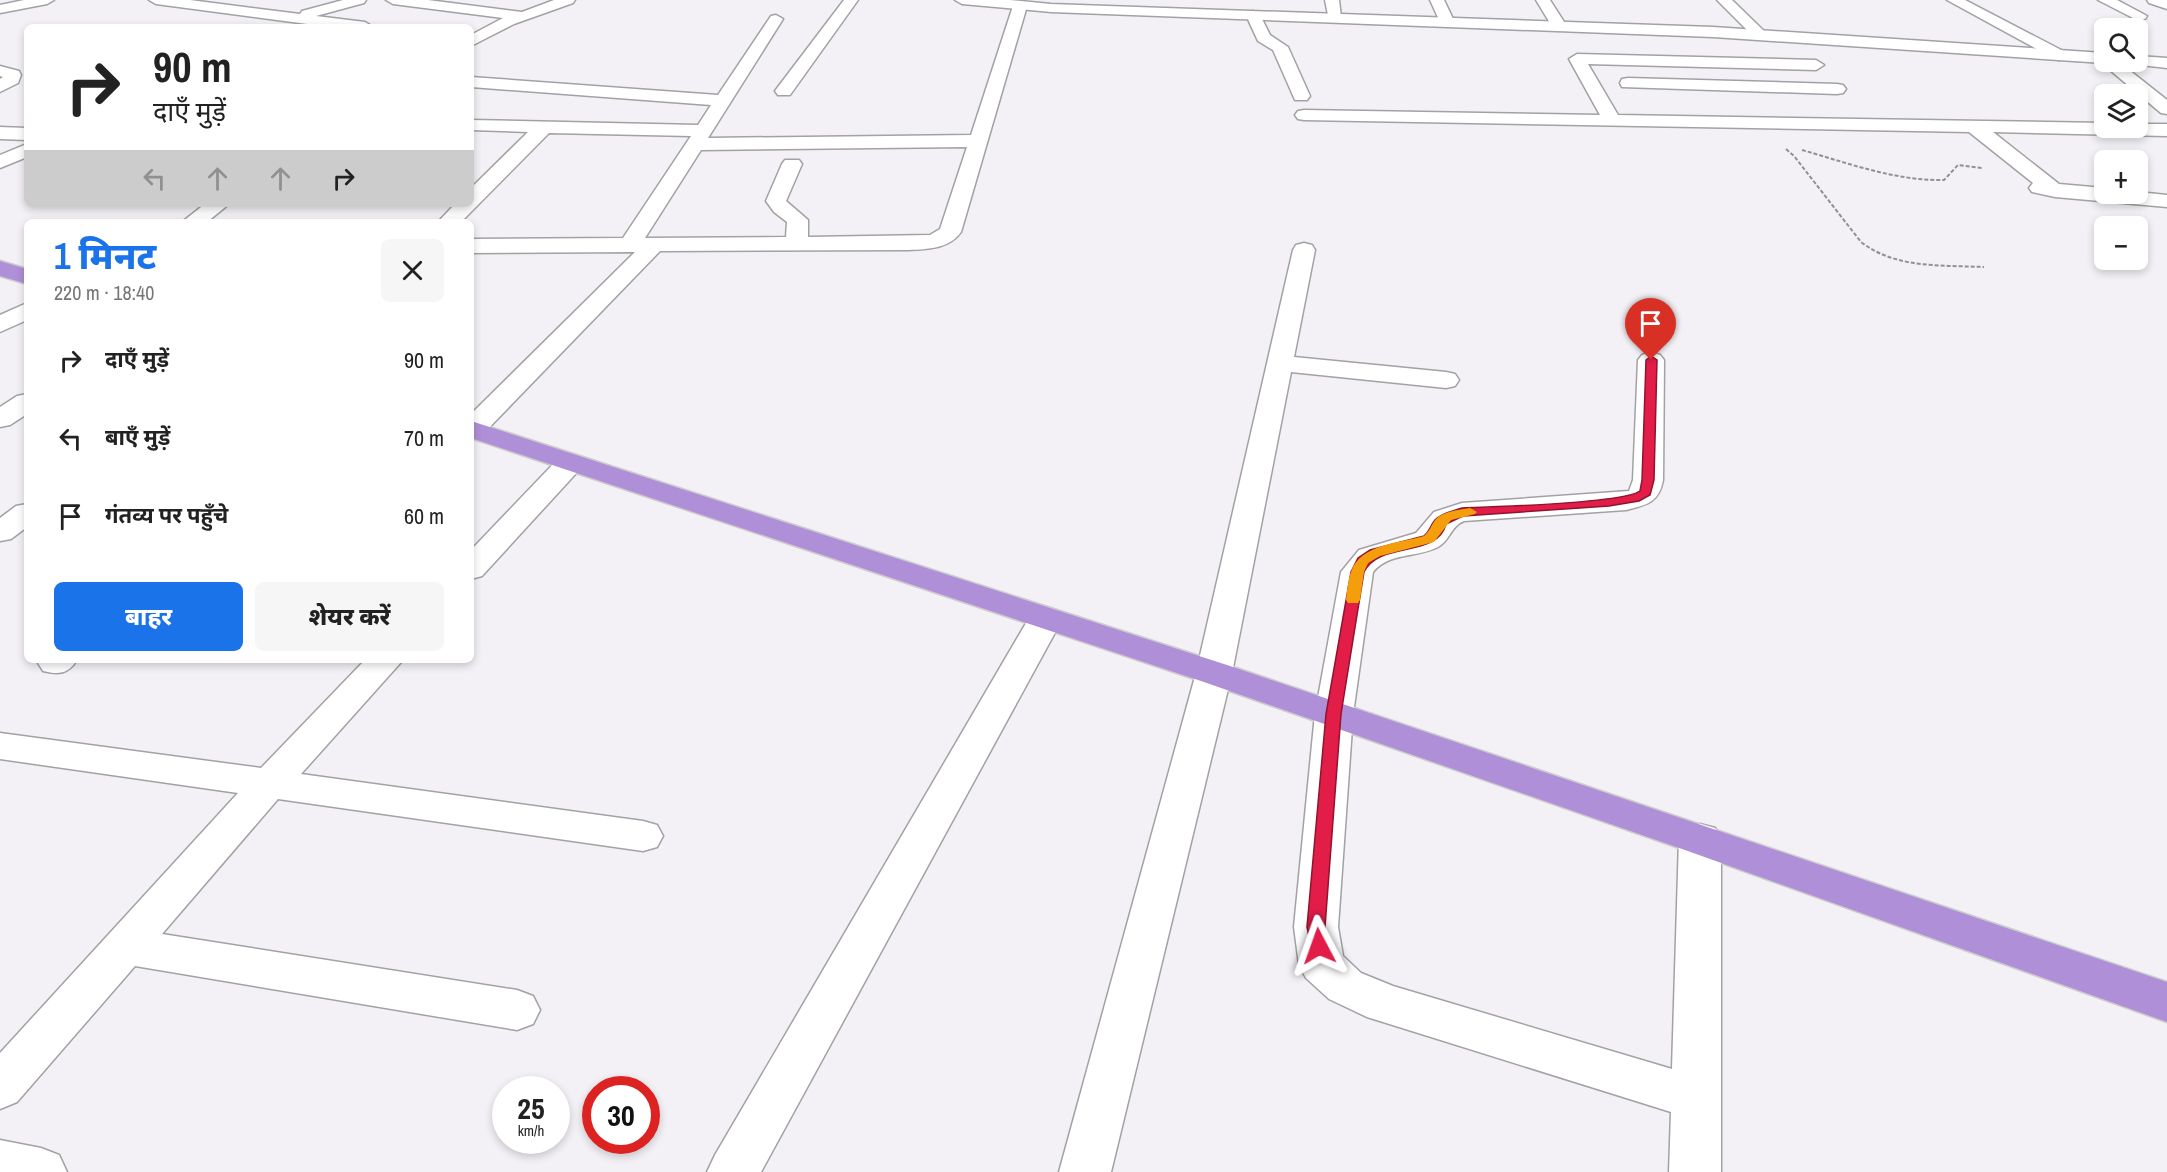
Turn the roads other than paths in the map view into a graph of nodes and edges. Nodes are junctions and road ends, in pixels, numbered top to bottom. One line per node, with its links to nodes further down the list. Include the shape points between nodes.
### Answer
1 (47, 0): 18 (street)
2 (156, 0): 23 (street)
3 (359, 0): 23 (street)
4 (393, 0): 15 (street)
5 (568, 0): 20 (street)
6 (851, 0): 43 (street)
7 (962, 0): 17 (street)
8 (1332, 0): 22 (street)
9 (1437, 0): 25 (street)
10 (1543, 0): 28 (street)
11 (1724, 0): 30 (street)
12 (1953, 0): 32 (street)
13 (2105, 0): 21 (street)
14 (2154, 0): 16 (street)
15 (429, 2): 20 (street)
16 (2167, 5)
17 (1020, 6): 19 (street); 58 (street)
18 (0, 9)
19 (1253, 15): 22 (street); 45 (street, via 1261,36 1280,47)
20 (522, 16): 31 (street)
21 (2140, 16)
22 (1334, 17): 25 (street)
23 (289, 19): 26 (street); 27 (street)
24 (776, 19): 46 (street)
25 (1446, 21): 28 (street)
26 (270, 24)
27 (336, 24)
28 (1558, 25): 29 (street)
29 (1593, 27): 30 (street); 34 (street)
30 (1760, 35): 32 (street)
31 (474, 38)
32 (2059, 55): 33 (street)
33 (2094, 57)
34 (1612, 58): 37 (street); 42 (street, via 1633,90); 49 (street, via 1577,59)
35 (2148, 62): 36 (street)
36 (2167, 63)
37 (1816, 65)
38 (2122, 72): 47 (street)
39 (13, 74): 41 (street)
40 (474, 82): 44 (street)
41 (0, 87)
42 (1837, 89)
43 (784, 91)
44 (644, 95): 46 (street); 53 (street)
45 (1301, 96)
46 (722, 101): 57 (street)
47 (2167, 109)
48 (1304, 115): 49 (street)
49 (1611, 119): 51 (street)
50 (474, 125): 52 (street)
51 (1973, 126): 54 (street); 64 (street, via 2047,190)
52 (544, 127): 53 (street); 63 (street)
53 (608, 129): 57 (street)
54 (2167, 130)
55 (0, 133): 56 (street)
56 (24, 134)
57 (698, 138): 58 (street); 70 (street)
58 (979, 141): 69 (street, via 950,232 944,238 909,243)
59 (24, 152): 60 (street)
60 (0, 164): 62 (street)
61 (792, 164): 69 (street, via 776,201 801,226)
62 (24, 169)
63 (474, 197)
64 (2167, 201)
65 (214, 207): 67 (street)
66 (464, 207): 68 (street)
67 (196, 219)
68 (452, 219)
69 (796, 243): 70 (street)
70 (642, 244): 71 (street); 82 (street)
71 (474, 246)
72 (1304, 250): 78 (street)
73 (0, 268): 74 (highway)
74 (24, 275)
75 (24, 312): 76 (street)
76 (0, 325)
77 (1651, 360): 91 (street, via 1646,492 1626,501 1462,512 1447,517 1429,539 1375,553 1363,561 1357,572)
78 (1280, 363): 79 (street); 90 (street)
79 (1446, 380)
80 (24, 404): 81 (street)
81 (0, 419)
82 (474, 427)
83 (474, 430): 84 (highway)
84 (570, 464): 87 (street); 88 (highway)
85 (24, 515): 86 (street)
86 (0, 532)
87 (474, 566)
88 (1046, 618): 90 (highway); 103 (street)
89 (383, 663): 93 (street)
90 (1214, 673): 91 (highway); 104 (street)
91 (1334, 714): 95 (highway); 100 (street, via 1316,927 1322,966 1345,986 1383,1003)
92 (0, 746): 93 (street)
93 (269, 784): 94 (street); 96 (street)
94 (643, 836)
95 (1700, 839): 97 (highway); 100 (street)
96 (123, 946): 98 (street); 99 (street)
97 (2167, 1002)
98 (517, 1010)
99 (0, 1087)
100 (1696, 1098): 105 (street)
101 (0, 1164): 102 (street)
102 (41, 1172)
103 (733, 1172)
104 (1085, 1172)
105 (1695, 1172)

